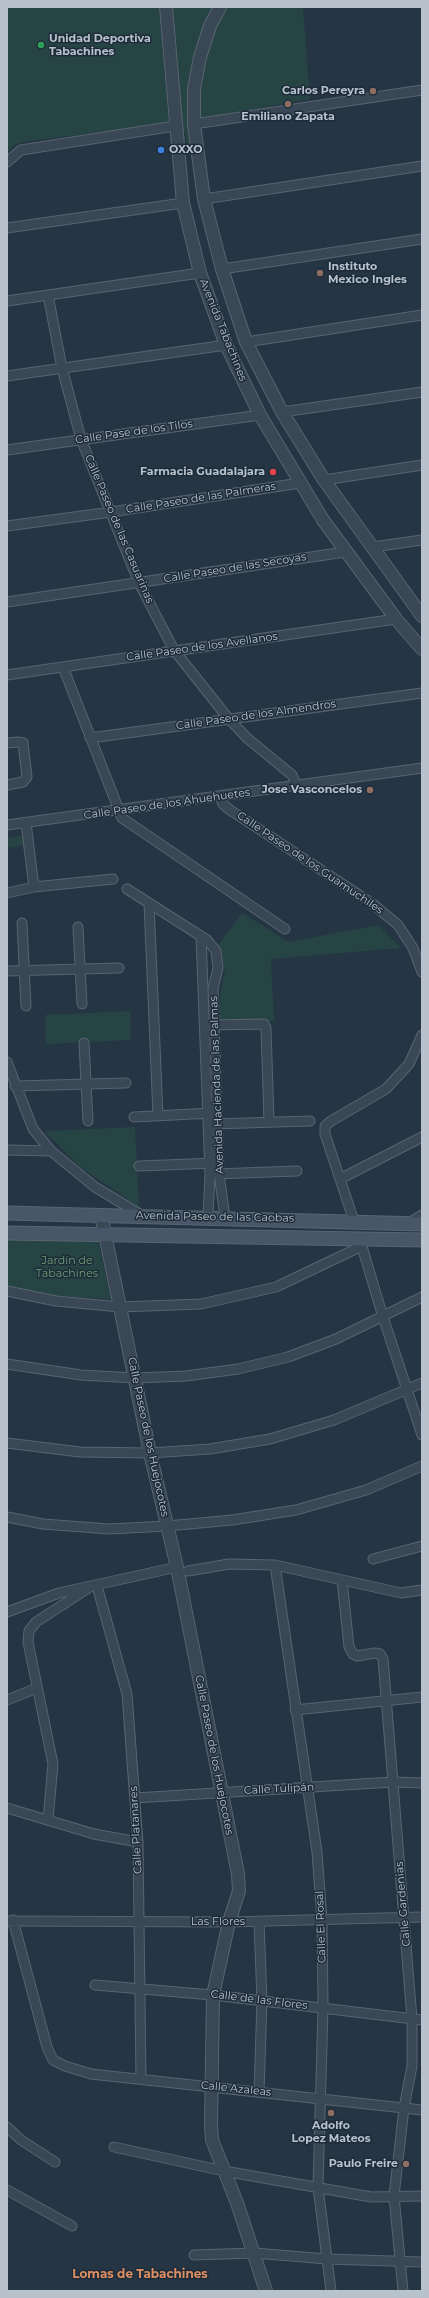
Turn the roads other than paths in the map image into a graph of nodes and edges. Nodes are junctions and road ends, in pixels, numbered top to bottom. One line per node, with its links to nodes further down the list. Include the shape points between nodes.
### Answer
1 (166, 7): 5 (street, Avenida Tabachines)
2 (220, 7): 4 (street, Avenida Tabachines, via 206,37 198,64 194,89)
3 (422, 90): 4 (street)
4 (194, 124): 7 (street, Avenida Tabachines)
5 (175, 126): 6 (street, via 21,150); 8 (street, Avenida Tabachines)
6 (7, 162)
7 (198, 163): 8 (street); 10 (street, Avenida Tabachines)
8 (179, 166): 11 (street, Avenida Tabachines)
9 (422, 166): 10 (street)
10 (204, 200): 14 (street, Avenida Tabachines)
11 (183, 203): 12 (street); 15 (street, Avenida Tabachines)
12 (7, 228)
13 (422, 239): 14 (street)
14 (222, 269): 19 (street, Avenida Tabachines)
15 (200, 273): 16 (street); 20 (street, Avenida Tabachines)
16 (48, 295): 17 (street); 21 (street, Calle Paseo de las Casuarinas)
17 (7, 301)
18 (422, 314): 19 (street)
19 (246, 342): 24 (street, Avenida Tabachines)
20 (226, 345): 21 (street); 25 (street, Avenida Tabachines)
21 (62, 368): 22 (street); 27 (street, Calle Paseo de las Casuarinas)
22 (7, 376)
23 (422, 392): 24 (street)
24 (282, 412): 26 (street, Avenida Tabachines)
25 (260, 415): 27 (street, Calle Pase de los Tilos); 28 (street, Avenida Tabachines)
26 (298, 438): 28 (street, via 284,444); 30 (street, Avenida Tabachines)
27 (81, 439): 29 (street, Calle Pase de los Tilos); 35 (street, Calle Paseo de las Casuarinas)
28 (277, 443): 31 (street, Avenida Tabachines)
29 (7, 450)
30 (312, 461): 31 (street, via 296,458); 33 (street, Avenida Tabachines)
31 (289, 464): 34 (street, Avenida Tabachines)
32 (422, 465): 33 (street)
33 (324, 480): 38 (street, Avenida Tabachines)
34 (300, 483): 35 (street, Calle Paseo de las Palmeras); 39 (street, Avenida Tabachines)
35 (111, 512): 36 (street, Calle Paseo de las Palmeras); 40 (street, Calle Paseo de las Casuarinas)
36 (7, 526)
37 (422, 540): 38 (street)
38 (373, 547): 42 (street, Avenida Tabachines)
39 (345, 552): 40 (street, Calle Paseo de las Secoyas); 43 (street, Avenida Tabachines)
40 (139, 583): 41 (street, Calle Paseo de las Secoyas); 45 (street, Calle Paseo de las Casuarinas)
41 (7, 602)
42 (422, 616)
43 (396, 619): 44 (street, Avenida Tabachines); 45 (street, Calle Paseo de los Avellanos)
44 (422, 649)
45 (174, 650): 46 (street, Calle Paseo de los Avellanos); 49 (street, Calle Paseo de las Casuarinas)
46 (63, 667): 47 (street, Calle Paseo de los Avellanos); 50 (street)
47 (7, 675)
48 (422, 693): 49 (street, Calle Paseo de los Almendros)
49 (228, 718): 50 (street, Calle Paseo de los Almendros); 54 (street, Calle Paseo de las Casuarinas, via 246,738 292,775)
50 (90, 738): 56 (street)
51 (7, 743): 53 (street, via 23,743 27,777 23,782)
52 (419, 770): 54 (street, Calle Paseo de los Ahuehuetes)
53 (7, 785)
54 (297, 786): 55 (street, Calle Paseo de los Ahuehuetes)
55 (220, 797): 56 (street, Calle Paseo de los Ahuehuetes); 72 (street, Calle Paseo de los Guamuchiles, via 230,810 374,904 398,925 413,948)
56 (117, 810): 57 (street, Calle Paseo de los Ahuehuetes); 66 (street, via 122,818)
57 (26, 823): 58 (street, Calle Paseo de los Ahuehuetes); 60 (street)
58 (7, 825)
59 (113, 879): 60 (street)
60 (34, 887): 62 (street)
61 (127, 889): 63 (street, Avenida Hacienda de las Palmas)
62 (7, 893)
63 (149, 903): 67 (street, Avenida Hacienda de las Palmas); 84 (street)
64 (22, 923): 70 (street)
65 (78, 927): 69 (street)
66 (285, 929)
67 (201, 936): 75 (street, Avenida Hacienda de las Palmas, via 212,944 218,959 213,989); 76 (street, Avenida Hacienda de las Palmas)
68 (119, 968): 69 (street)
69 (80, 969): 70 (street); 73 (street)
70 (25, 970): 71 (street); 74 (street)
71 (7, 971)
72 (422, 972)
73 (82, 1004)
74 (26, 1006)
75 (215, 1025): 76 (street); 83 (street, Avenida Hacienda de las Palmas); 88 (street, via 264,1024)
76 (205, 1026): 83 (street, Avenida Hacienda de las Palmas)
77 (422, 1035): 97 (street, via 409,1064 386,1089 325,1126 325,1134)
78 (84, 1043): 82 (street)
79 (7, 1062): 80 (street)
80 (12, 1081): 82 (street); 92 (street, via 33,1129)
81 (126, 1083): 82 (street)
82 (86, 1084): 87 (street)
83 (213, 1113): 84 (street); 89 (street, Avenida Hacienda de las Palmas)
84 (158, 1116): 85 (street)
85 (134, 1117)
86 (310, 1120): 88 (street)
87 (88, 1121)
88 (269, 1122): 89 (street)
89 (213, 1124): 93 (street, Avenida Hacienda de las Palmas)
90 (422, 1137): 97 (street)
91 (7, 1150): 92 (street)
92 (52, 1151): 103 (street, via 95,1187)
93 (214, 1164): 94 (street); 96 (street, Avenida Hacienda de las Palmas)
94 (139, 1166)
95 (297, 1171): 96 (street)
96 (215, 1174): 98 (street, Avenida Hacienda de las Palmas); 99 (street, Avenida Hacienda de las Palmas)
97 (340, 1179): 105 (street)
98 (208, 1213): 99 (main road, Avenida Paseo de las Caobas); 103 (main road, Avenida Paseo de las Caobas)
99 (224, 1213): 104 (main road, Avenida Paseo de las Caobas)
100 (7, 1214): 101 (main road, Avenida Paseo de las Caobas)
101 (101, 1215): 103 (main road, Avenida Paseo de las Caobas); 108 (street, Calle Paseo de los Huejocotes)
102 (422, 1215): 106 (street)
103 (144, 1216)
104 (293, 1219): 105 (main road, Avenida Paseo de las Caobas); 109 (main road)
105 (354, 1221): 106 (main road, Avenida Paseo de las Caobas)
106 (415, 1224)
107 (7, 1233): 108 (main road, Avenida Paseo de las Caobas)
108 (105, 1235): 109 (main road, Avenida Paseo de las Caobas); 114 (street, Calle Paseo de los Huejocotes)
109 (293, 1238): 111 (main road, Avenida Paseo de las Caobas)
110 (422, 1240): 111 (main road, Avenida Paseo de las Caobas)
111 (361, 1243): 114 (street, via 276,1288 201,1304); 115 (street)
112 (7, 1291): 114 (street, via 56,1301)
113 (422, 1297): 115 (street)
114 (120, 1307): 117 (street, Calle Paseo de los Huejocotes)
115 (383, 1317): 117 (street, via 336,1339 238,1369 186,1376); 119 (street)
116 (7, 1364): 117 (street, via 81,1375)
117 (135, 1378): 122 (street, Calle Paseo de los Huejocotes)
118 (422, 1383): 119 (street)
119 (406, 1391): 120 (street); 122 (street, via 334,1420 270,1439 210,1449)
120 (422, 1435)
121 (7, 1443): 122 (street, via 80,1452)
122 (150, 1453): 125 (street, Calle Paseo de los Huejocotes)
123 (422, 1466): 125 (street, via 366,1490 296,1510 232,1520)
124 (7, 1518): 125 (street, via 43,1524 109,1529)
125 (167, 1526): 129 (street, Calle Paseo de los Huejocotes)
126 (422, 1546): 127 (street)
127 (373, 1559)
128 (275, 1565): 129 (street, via 229,1564); 130 (street); 138 (street, Calle El Rosal)
129 (182, 1569): 131 (street); 142 (street, Calle Paseo de los Huejocotes)
130 (342, 1580): 132 (street, via 401,1593); 137 (street, Calle Gardenias, via 349,1647 357,1656 380,1654 383,1659)
131 (93, 1587): 133 (street, via 59,1593); 134 (street, via 36,1622 29,1631 28,1642); 143 (street, Calle Platanares, via 126,1694)
132 (422, 1590)
133 (7, 1612)
134 (37, 1688): 136 (street); 145 (street, via 53,1764)
135 (422, 1697): 137 (street)
136 (7, 1700)
137 (386, 1700): 138 (street); 139 (street, Calle Gardenias)
138 (295, 1710): 141 (street, Calle El Rosal)
139 (393, 1782): 140 (street, Calle Tulipán); 141 (street, Calle Tulipán); 147 (street, Calle Gardenias)
140 (422, 1783)
141 (308, 1788): 142 (street, Calle Tulipán); 149 (street, Calle El Rosal, via 317,1852)
142 (222, 1792): 143 (street, Calle Tulipán); 153 (street, Calle Paseo de los Huejocotes, via 239,1891)
143 (135, 1798): 146 (street, Calle Platanares)
144 (7, 1808): 145 (street)
145 (48, 1820): 146 (street, via 108,1838)
146 (138, 1842): 151 (street, Calle Platanares)
147 (404, 1917): 148 (street, Las Flores); 149 (street, Las Flores); 159 (street, Calle Gardenias)
148 (422, 1917)
149 (322, 1920): 152 (street, Las Flores); 158 (street, Calle El Rosal)
150 (10, 1921): 151 (street, Las Flores); 161 (street, Calle Azaleas, via 53,2060 91,2074)
151 (140, 1921): 153 (street, Las Flores); 155 (street, Calle Platanares)
152 (259, 1921): 153 (street, Las Flores); 157 (street)
153 (228, 1922): 156 (street, Calle Paseo de los Huejocotes)
154 (95, 1985): 155 (street, Calle de las Flores)
155 (141, 1988): 156 (street, Calle de las Flores); 161 (street, Calle Platanares)
156 (214, 1995): 157 (street, Calle de las Flores); 162 (street, Calle Paseo de los Huejocotes)
157 (262, 2001): 158 (street, Calle de las Flores); 163 (street)
158 (323, 2008): 159 (street, Calle de las Flores); 164 (street, Calle El Rosal)
159 (412, 2019): 160 (street, Calle de las Flores); 165 (street, Calle Gardenias, via 412,2066)
160 (422, 2020)
161 (142, 2079): 162 (street, Calle Azaleas)
162 (210, 2086): 163 (street, Calle Azaleas); 170 (street, Calle Paseo de los Huejocotes, via 212,2140)
163 (259, 2091): 164 (street, Calle Azaleas)
164 (320, 2098): 165 (street, Calle Azaleas); 171 (street, Calle El Rosal)
165 (404, 2108): 166 (street, Calle Azaleas); 173 (street, Calle Gardenias)
166 (422, 2110)
167 (7, 2127): 169 (street, via 21,2140)
168 (114, 2147): 170 (street)
169 (55, 2162)
170 (224, 2171): 171 (street); 176 (street, Calle Paseo de los Huejocotes)
171 (318, 2187): 173 (street, via 372,2197); 178 (street, Calle El Rosal)
172 (7, 2190): 175 (street)
173 (394, 2196): 174 (street); 179 (street, Calle Gardenias)
174 (422, 2196)
175 (72, 2226)
176 (254, 2253): 177 (street); 178 (street); 181 (street, Calle Paseo de los Huejocotes)
177 (194, 2255)
178 (327, 2259): 179 (street); 182 (street, Calle El Rosal)
179 (399, 2261): 180 (street); 183 (street, Calle Gardenias)
180 (422, 2262)
181 (266, 2291)
182 (331, 2291)
183 (403, 2291)

